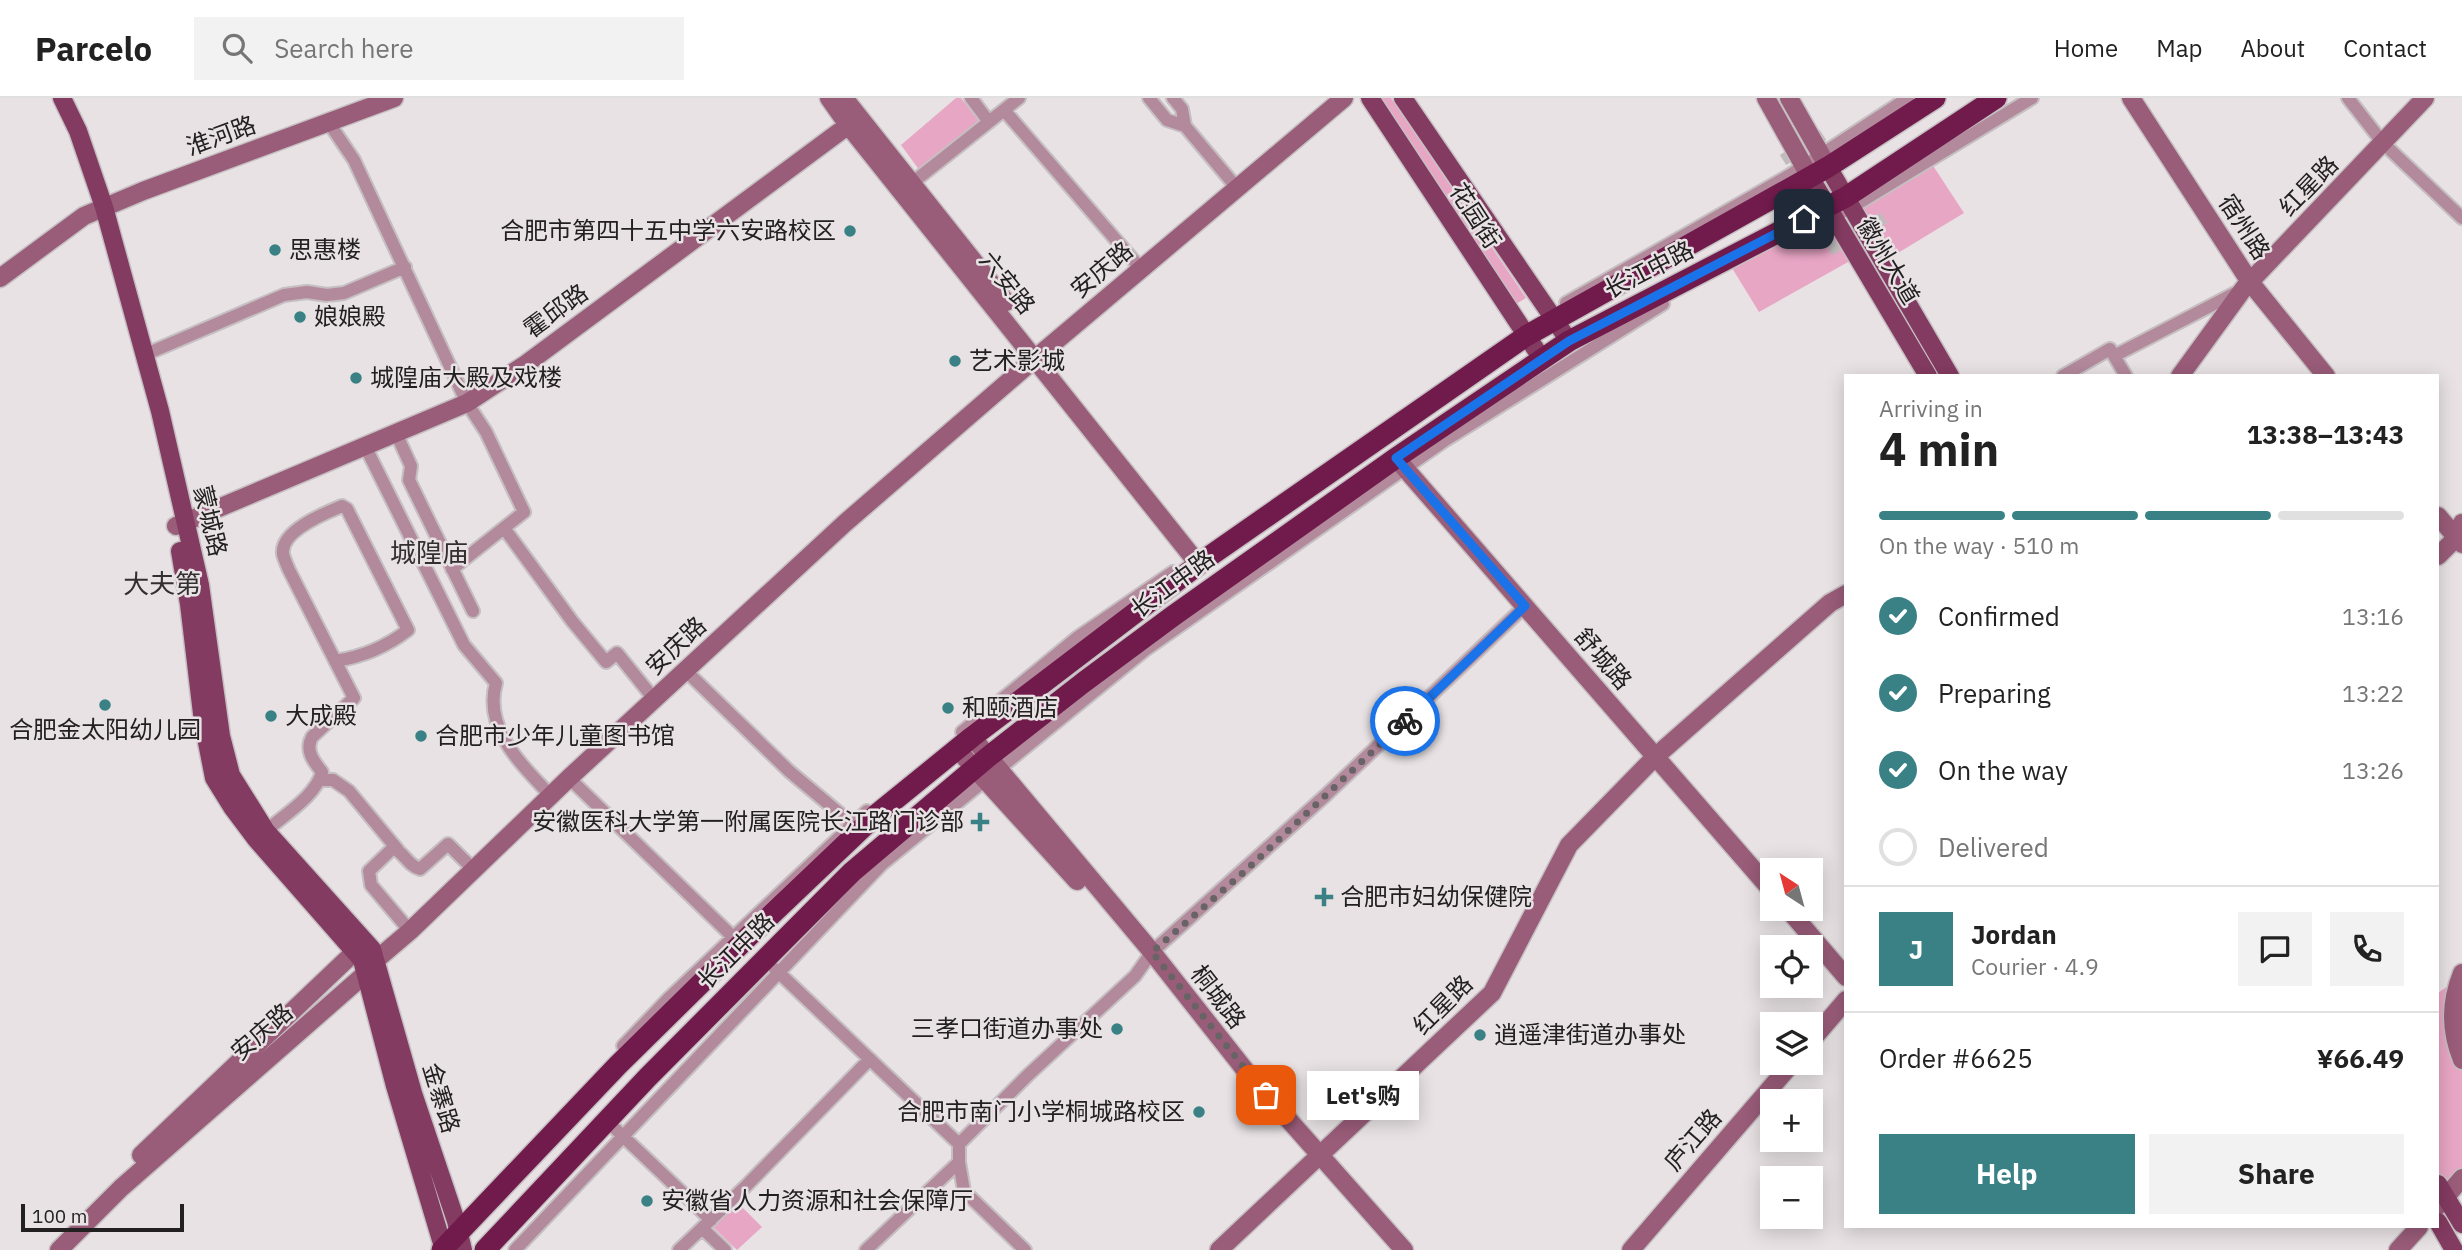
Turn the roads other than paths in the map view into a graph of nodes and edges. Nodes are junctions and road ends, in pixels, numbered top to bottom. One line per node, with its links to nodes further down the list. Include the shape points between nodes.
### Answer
1 (50, 98): 33 (main road, 蒙城路)
2 (62, 98): 33 (main road, 蒙城路, via 78,131)
3 (394, 98): 25 (street, 淮河路)
4 (829, 98): 26 (street, 六安路)
5 (844, 98): 26 (street, 六安路)
6 (971, 98): 24 (street)
7 (1019, 98): 23 (street)
8 (1149, 98): 27 (street, via 1167,120)
9 (1173, 98): 27 (street, via 1182,109)
10 (1344, 98): 31 (street, 安庆路)
11 (1370, 98): 40 (main road, 花园街)
12 (1403, 98): 39 (main road, 花园街)
13 (1766, 98): 29 (street, 徽州大道)
14 (1789, 98): 29 (street, 徽州大道)
15 (1908, 98): 29 (street)
16 (1935, 98): 29 (highway, 长江中路)
17 (1996, 98): 32 (highway, 长江中路)
18 (2032, 98): 32 (street)
19 (2122, 98): 38 (street, 宿州路)
20 (2132, 98): 38 (street, 宿州路)
21 (2348, 98): 28 (street)
22 (2425, 98): 28 (street, 红星路)
23 (1004, 110): 24 (street); 36 (street)
24 (989, 121): 30 (street)
25 (329, 122): 33 (street, 淮河路); 35 (street, via 354,160)
26 (853, 122): 30 (street, 六安路); 53 (street, 霍邱路)
27 (1185, 126): 31 (street)
28 (2383, 143): 34 (street); 38 (street, 红星路)
29 (1816, 166): 32 (main road, 徽州大道); 39 (highway, 长江中路)
30 (906, 188): 42 (street, 六安路)
31 (1237, 188): 36 (street, 安庆路)
32 (1840, 207): 41 (highway, 长江中路); 46 (main road, 徽州大道); 47 (main road, 徽州大道); 56 (street, via 1650,311 1444,441)
33 (100, 209): 37 (street, 淮河路); 43 (main road, 蒙城路); 58 (main road, 蒙城路)
34 (2462, 218)
35 (405, 267): 43 (street, via 344,293 284,295); 53 (street)
36 (1141, 269): 42 (street, 安庆路)
37 (0, 278)
38 (2247, 285): 44 (street); 50 (street, 红星路); 51 (street, 宿州路); 52 (street, 宿州路)
39 (1552, 316): 40 (highway, 长江中路); 41 (main road, 花园街)
40 (1524, 333): 45 (main road, 花园街); 63 (highway, 长江中路)
41 (1569, 341): 45 (highway, 长江中路)
42 (1040, 354): 63 (street, 六安路); 69 (street, 安庆路, via 845,523)
43 (145, 355): 58 (main road, 蒙城路)
44 (2114, 356): 48 (street, via 2110,349); 49 (street)
45 (1542, 359): 56 (highway, 长江中路)
46 (1927, 374)
47 (1949, 374)
48 (2066, 374)
49 (2125, 374)
50 (2181, 374)
51 (2314, 374)
52 (2324, 374)
53 (467, 403): 54 (street, 霍邱路); 59 (street, via 524,512)
54 (396, 433): 55 (street, 霍邱路); 64 (street, via 411,469 409,480)
55 (365, 446): 58 (street, 霍邱路); 76 (street, via 464,645 496,682 494,718 503,739)
56 (1401, 463): 66 (street, 舒城路); 73 (highway, 长江中路, via 1173,616)
57 (2439, 517): 61 (street)
58 (180, 525): 78 (main road, 蒙城路, via 200,585 225,755 237,786); 85 (main road, 蒙城路, via 214,778 256,839)
59 (504, 528): 64 (street); 70 (street, via 606,662 617,653)
60 (2439, 528): 61 (street)
61 (2458, 540): 62 (street)
62 (2439, 555)
63 (1200, 558): 71 (highway, 长江中路); 77 (street, via 1078,637)
64 (452, 569): 67 (street)
65 (1844, 595): 72 (street, 红星路)
66 (1525, 606): 72 (street, 舒城路); 86 (street)
67 (473, 611)
68 (335, 661): 68 (street, via 283,554 293,532 342,506 408,630 376,650); 75 (street, via 354,698 309,743 322,772)
69 (686, 671): 70 (street, 安庆路); 77 (street, via 789,771)
70 (654, 699): 74 (street, 安庆路)
71 (964, 743): 73 (street, 桐城路); 107 (highway, 长江中路, via 876,815 760,926)
72 (1655, 757): 81 (street, 舒城路); 99 (street, 红星路, via 1569,845 1492,993)
73 (987, 769): 86 (street, 桐城路); 87 (highway, 长江中路, via 852,872)
74 (569, 778): 76 (street, 安庆路); 84 (street)
75 (320, 780): 78 (street); 79 (street, via 333,780 349,791)
76 (551, 796): 80 (street, 安庆路)
77 (851, 823): 84 (street)
78 (266, 831): 85 (main road, 蒙城路)
79 (398, 850): 80 (street, via 420,869 448,844); 83 (street, via 390,850 378,861 368,878)
80 (474, 870): 83 (street, 安庆路)
81 (1760, 877)
82 (1798, 921): 90 (street)
83 (410, 931): 88 (street, 安庆路)
84 (733, 937): 107 (street, via 670,997)
85 (361, 945): 88 (main road, 蒙城路); 108 (street, 安庆路)
86 (1150, 956): 98 (street, via 1135,976); 99 (street, 桐城路)
87 (772, 966): 93 (street); 96 (highway, 长江中路, via 648,1077); 97 (street)
88 (370, 967): 107 (main road, 金寨路, via 413,1093); 109 (street, 安庆路, via 121,1188)
89 (2462, 973): 94 (street, via 2452,1016)
90 (1844, 975)
91 (1844, 1002): 92 (street)
92 (1823, 1027)
93 (870, 1059): 98 (street); 103 (street)
94 (2462, 1060)
95 (1782, 1075): 119 (street, 庐江路)
96 (607, 1121): 97 (street); 110 (highway, 长江中路)
97 (624, 1137): 103 (street); 111 (street)
98 (959, 1143): 100 (street)
99 (1317, 1158): 116 (street, 红星路); 117 (street, 桐城路); 118 (street, 桐城路)
100 (959, 1162): 114 (street); 115 (street, via 964,1191)
101 (2462, 1178): 102 (street)
102 (2440, 1196): 105 (main road)
103 (706, 1224): 112 (street); 113 (street)
104 (2439, 1224): 121 (main road)
105 (2462, 1224)
106 (2418, 1228): 120 (street)
107 (447, 1243)
108 (44, 1250)
109 (59, 1250)
110 (485, 1250)
111 (515, 1250)
112 (679, 1250)
113 (725, 1250)
114 (866, 1250)
115 (1025, 1250)
116 (1219, 1250)
117 (1394, 1250)
118 (1404, 1250)
119 (1631, 1250)
120 (2398, 1250)
121 (2454, 1250)

